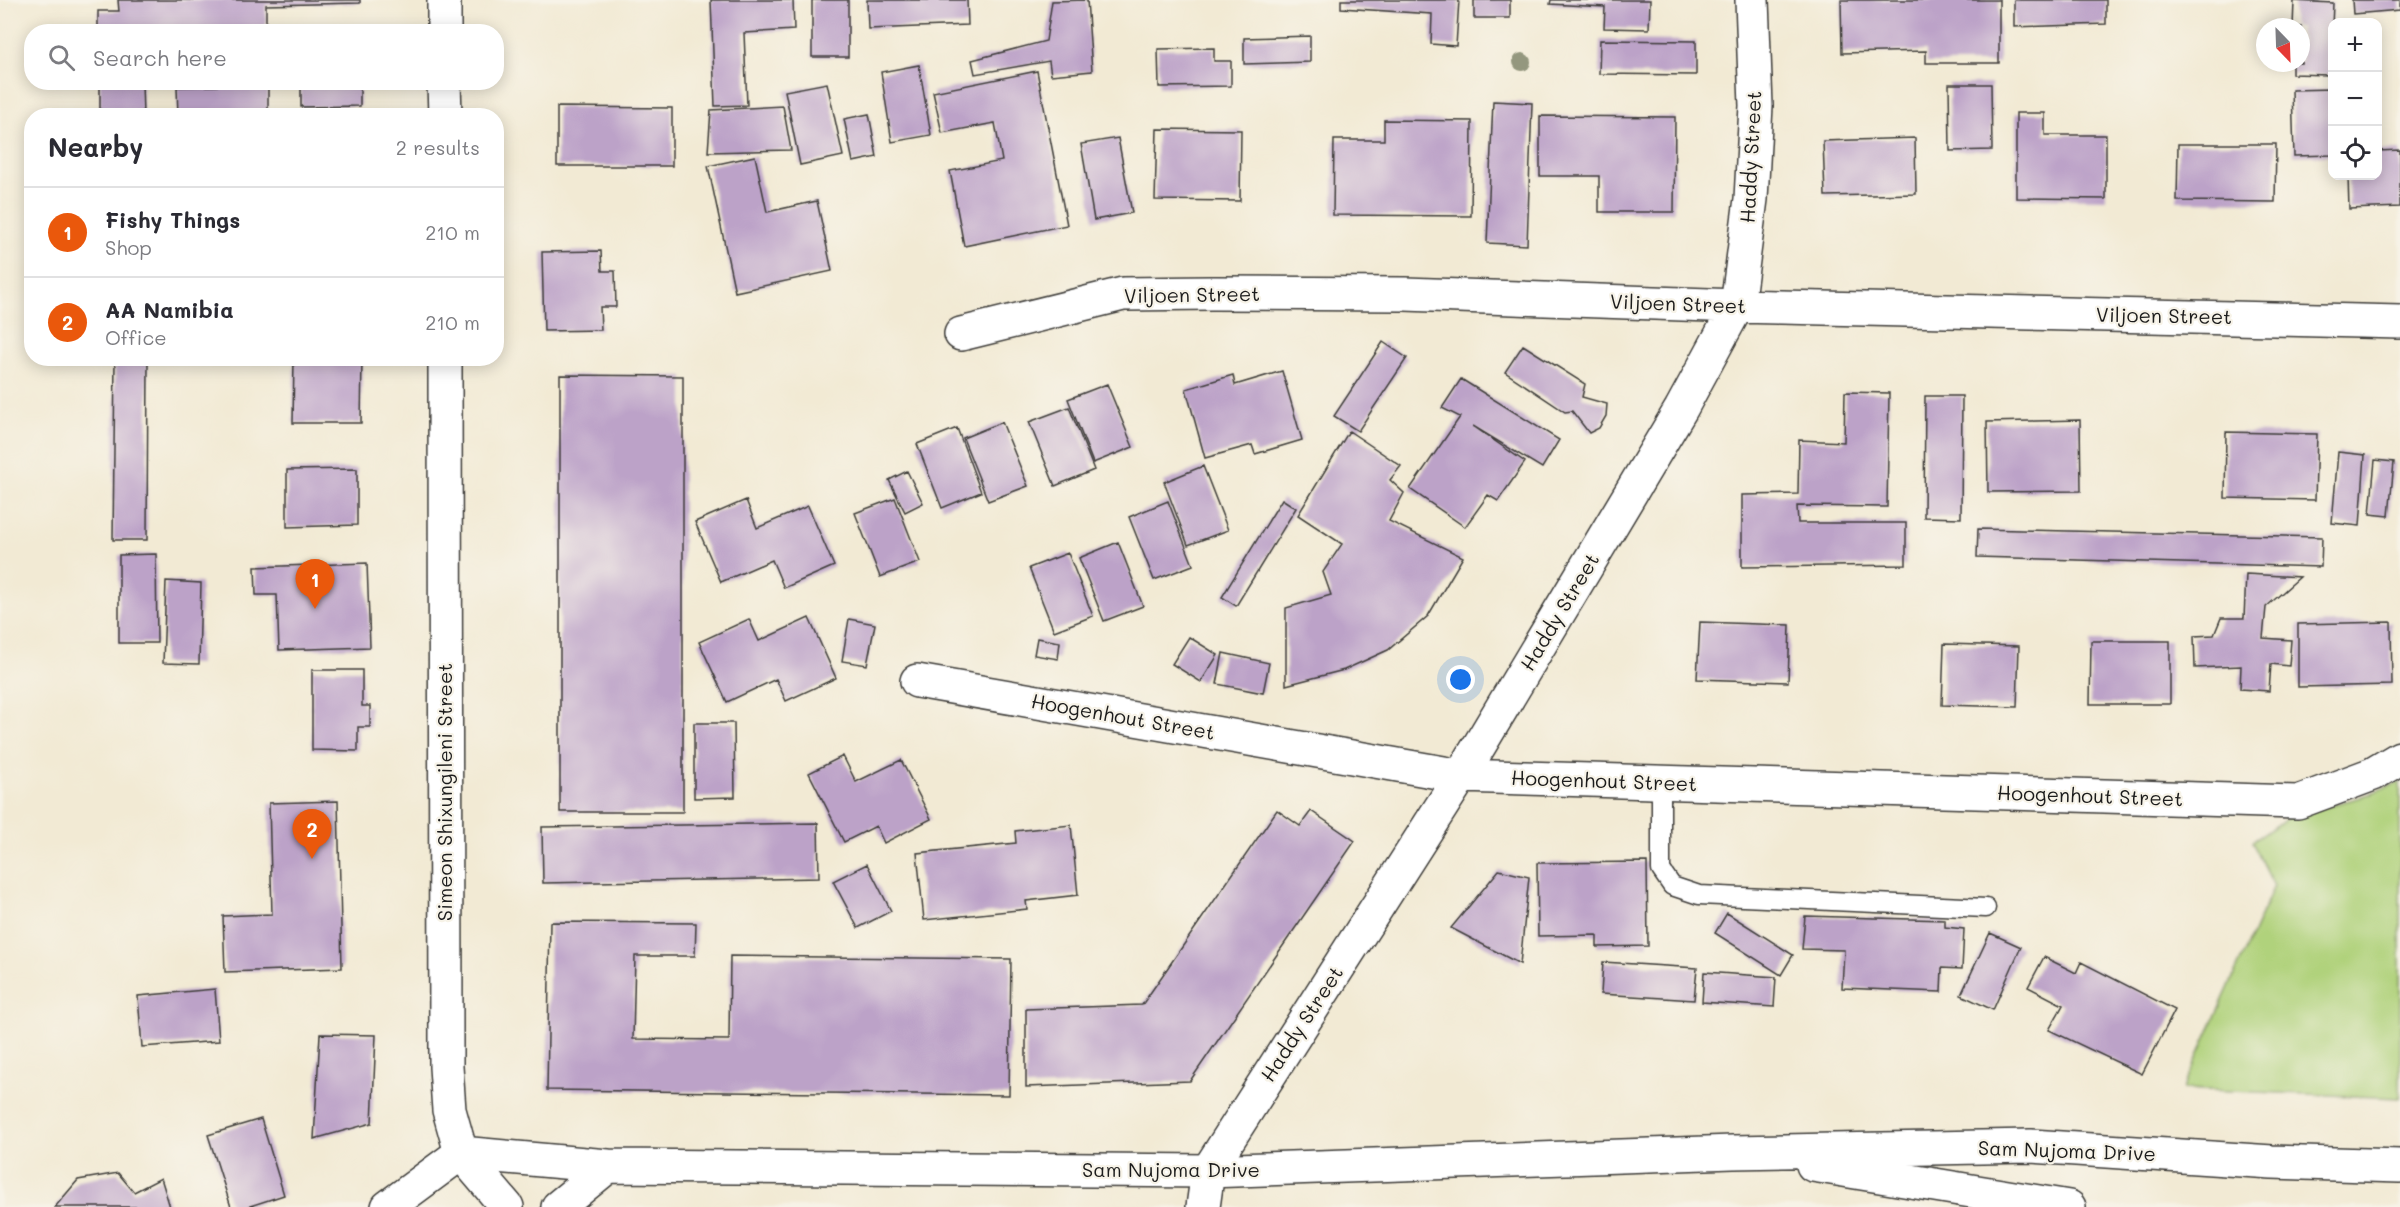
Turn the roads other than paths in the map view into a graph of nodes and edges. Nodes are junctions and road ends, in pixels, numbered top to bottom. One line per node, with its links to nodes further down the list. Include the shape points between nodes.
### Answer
1 (444, 0): 3 (main road)
2 (1752, 0): 6 (main road, Haddy Street, via 1756,106 1751,199)
3 (444, 24)
4 (444, 90): 5 (main road)
5 (445, 108)
6 (1737, 306): 7 (main road, Viljoen Street); 8 (main road, Viljoen Street, via 1405,294 1123,294); 12 (main road, Haddy Street, via 1681,409)
7 (2400, 322)
8 (961, 334)
9 (445, 366): 16 (main road, Simeon Shixungileni Street, via 446,1067 449,1110)
10 (917, 681): 12 (main road, Hoogenhout Street)
11 (2400, 758): 13 (main road, Hoogenhout Street, via 2373,774 2298,802)
12 (1461, 776): 13 (main road, Hoogenhout Street); 21 (main road, Haddy Street)
13 (1661, 782): 14 (lane, via 1661,870 1672,886 1699,895)
14 (1986, 908)
15 (1733, 1152): 18 (main road, Sam Nujoma Drive, via 2031,1146); 21 (main road, Sam Nujoma Drive); 26 (main road, Sam Nujoma Drive)
16 (461, 1153): 19 (main road, Sam Nujoma Drive); 22 (main road); 23 (main road, Simeon Shixungileni Street)
17 (2400, 1160): 18 (main road)
18 (2358, 1165): 20 (main road, Sam Nujoma Drive)
19 (608, 1166): 21 (main road, Sam Nujoma Drive); 24 (main road)
20 (2400, 1166)
21 (1208, 1171): 25 (main road)
22 (388, 1207)
23 (507, 1207)
24 (558, 1207)
25 (1203, 1207)
26 (2069, 1207)

